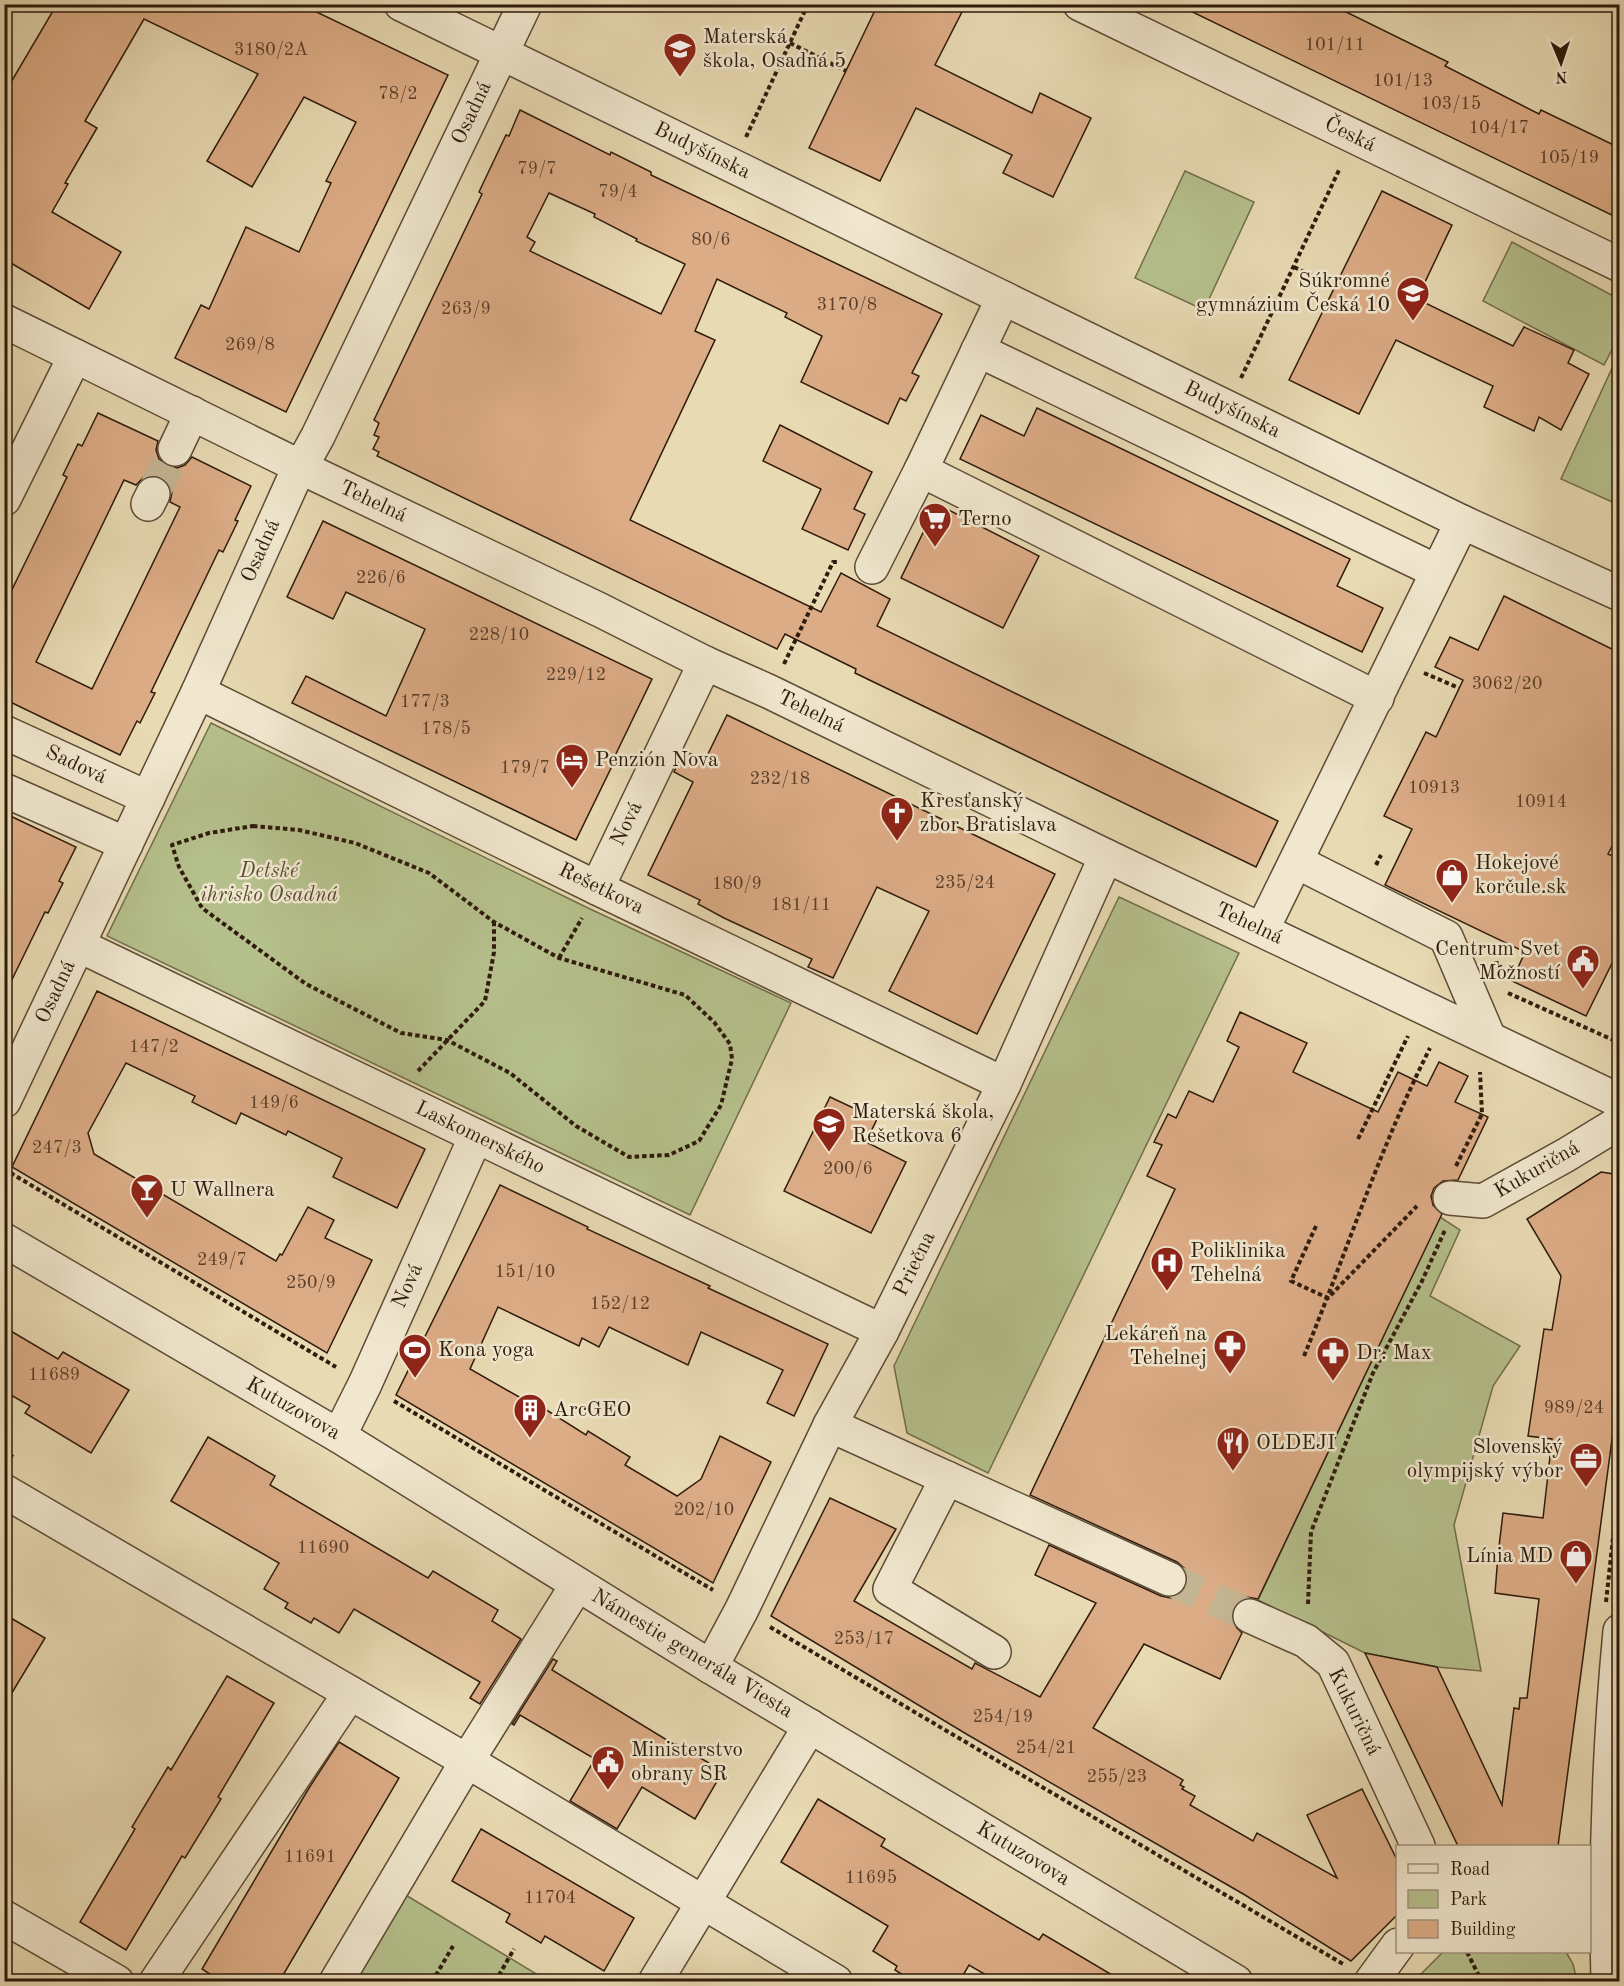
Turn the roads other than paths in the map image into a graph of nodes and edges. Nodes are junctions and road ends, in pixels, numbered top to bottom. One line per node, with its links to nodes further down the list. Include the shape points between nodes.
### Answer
1 (401, 4): 5 (street, Budyšínska)
2 (525, 4): 5 (street, Osadná)
3 (1080, 4): 4 (street, Česká)
4 (1133, 16): 6 (street, Česká)
5 (501, 53): 7 (street, Budyšínska); 13 (street, Osadná)
6 (1620, 265)
7 (1003, 298): 9 (street); 16 (street, Budyšínska)
8 (4, 321): 10 (street, Tehelná)
9 (978, 350): 14 (street); 18 (street)
10 (75, 356): 11 (street, Tehelná); 15 (street)
11 (192, 414): 12 (street); 13 (street, Tehelná)
12 (175, 449)
13 (302, 467): 20 (street, Tehelná); 21 (street, Osadná)
14 (921, 470): 17 (street); 22 (street)
15 (4, 499)
16 (1462, 522): 18 (street); 19 (street, Budyšínska)
17 (872, 567)
18 (1436, 571): 22 (street)
19 (1620, 594)
20 (705, 663): 27 (street, Tehelná); 29 (street, Nová)
21 (198, 692): 25 (street, Osadná); 29 (street, Rešetkova)
22 (1377, 698): 28 (street)
23 (4, 732): 25 (street, Sadová)
24 (4, 790): 26 (street)
25 (148, 798): 26 (street, Osadná)
26 (126, 844): 31 (street, Osadná)
27 (1106, 856): 30 (street, Tehelná); 33 (street, Priečna)
28 (1297, 862): 30 (street); 32 (street, via 1446,938)
29 (597, 888): 33 (street, Rešetkova)
30 (1262, 930): 32 (street, Tehelná)
31 (78, 945): 34 (street, Osadná); 37 (street, Laskomerského)
32 (1489, 1038): 35 (street, Tehelná)
33 (1004, 1084): 40 (street, Priečna)
34 (4, 1101)
35 (1620, 1101)
36 (1620, 1122): 38 (street, Kukuričná, via 1483,1201)
37 (476, 1136): 40 (street, Laskomerského); 42 (street, Nová)
38 (1441, 1190)
39 (4, 1240): 42 (street, Kutuzovova)
40 (882, 1331): 41 (street, Priečna)
41 (830, 1425): 43 (street); 50 (street, Priečna)
42 (339, 1436): 46 (street, Kutuzovova)
43 (947, 1478): 45 (street); 49 (street, via 890,1589)
44 (4, 1491): 51 (street)
45 (1169, 1579)
46 (577, 1585): 50 (street, Námestie generála Viesta); 53 (street, Námestie generála Viesta)
47 (1250, 1616): 54 (street, Kukuričná, via 1306,1641 1333,1663)
48 (1620, 1631): 56 (street)
49 (994, 1652)
50 (711, 1667): 52 (street, Námestie generála Viesta)
51 (350, 1693): 53 (street); 61 (street)
52 (810, 1725): 55 (street, Námestie generála Viesta); 65 (street, Kutuzovova)
53 (467, 1761): 55 (street); 62 (street, Námestie generála Viesta)
54 (1418, 1845)
55 (703, 1900): 63 (street, Námestie generála Viesta); 64 (street)
56 (1598, 1901): 66 (street)
57 (4, 1917): 60 (street)
58 (1396, 1947): 59 (street)
59 (1360, 1974)
60 (117, 1982)
61 (156, 1982)
62 (336, 1982)
63 (655, 1982)
64 (836, 1982)
65 (1236, 1982)
66 (1608, 1982)

